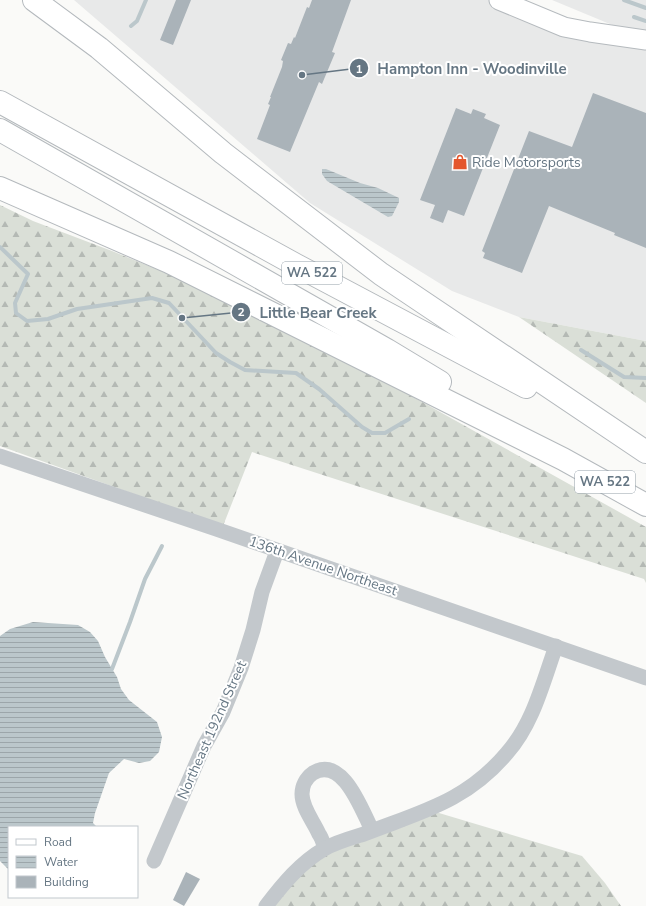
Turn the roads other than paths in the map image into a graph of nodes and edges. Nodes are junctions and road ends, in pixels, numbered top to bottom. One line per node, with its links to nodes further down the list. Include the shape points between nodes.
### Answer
1 (26, 0): 4 (highway)
2 (34, 0): 4 (highway)
3 (499, 0): 5 (main road, via 564,27)
4 (52, 14): 9 (highway, via 99,48 223,153 381,274)
5 (646, 40)
6 (0, 102): 9 (highway, WA 522, via 296,265)
7 (0, 130): 12 (highway, WA 522, via 387,350)
8 (0, 188): 12 (highway, via 169,262)
9 (626, 440): 10 (highway, WA 522)
10 (646, 452)
11 (0, 456): 14 (street, 136th Avenue Northeast)
12 (563, 459): 13 (highway, WA 522)
13 (646, 505)
14 (277, 551): 15 (street, 136th Avenue Northeast); 19 (street, Northeast 192nd Street, via 262,592 241,668)
15 (556, 646): 16 (street, 136th Avenue Northeast); 17 (street, via 523,730 508,753 486,775 458,796 429,810)
16 (646, 678)
17 (372, 830): 18 (street); 18 (street, via 348,784 340,775 330,770 321,770 308,778 303,785 302,794 304,805)
18 (325, 848): 20 (street, via 301,866)
19 (154, 861)
20 (266, 906)

